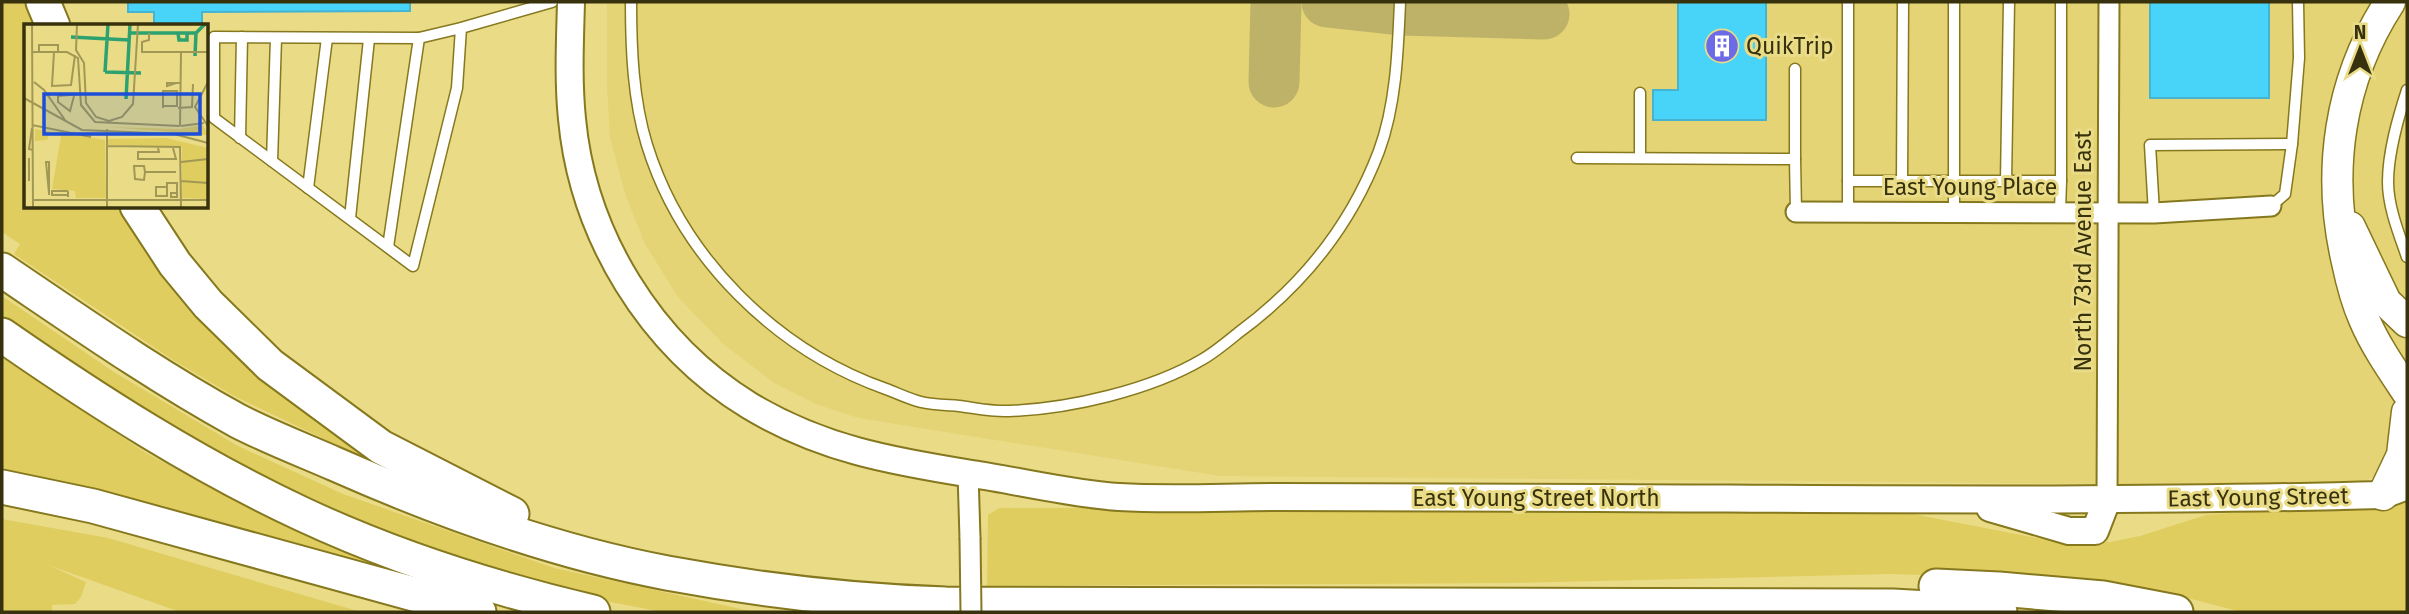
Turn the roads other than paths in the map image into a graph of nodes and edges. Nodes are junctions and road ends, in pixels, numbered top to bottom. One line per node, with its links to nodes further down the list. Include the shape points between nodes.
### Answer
1 (43, 2): 14 (highway)
2 (552, 2): 15 (lane)
3 (571, 2): 53 (street, East Young Street North, via 572,119 581,174 607,245 656,324 721,386 798,431 846,450)
4 (631, 2): 5 (lane, via 637,99 647,145 670,200 719,274 760,316 853,377 921,402 1008,411 1098,400 1153,382 1202,360 1298,282 1329,245 1360,196 1380,148 1393,95)
5 (1400, 2)
6 (1848, 2): 30 (lane)
7 (1903, 2): 31 (lane)
8 (1954, 2): 32 (lane)
9 (2009, 2): 33 (lane)
10 (2061, 2): 34 (lane)
11 (2109, 2): 43 (street, North 73rd Avenue East)
12 (2298, 2): 25 (lane)
13 (2390, 2): 36 (main road, via 2350,83 2337,160)
14 (52, 24)
15 (461, 28): 20 (lane); 46 (lane, via 457,88 413,265)
16 (242, 37): 17 (lane); 24 (lane); 24 (lane, via 214,37 214,118)
17 (276, 38): 18 (lane); 29 (lane)
18 (327, 38): 19 (lane); 35 (lane)
19 (369, 38): 20 (lane); 45 (lane)
20 (419, 38): 46 (lane)
21 (1795, 69): 28 (lane)
22 (2407, 90): 47 (lane, via 2388,183)
23 (1640, 93): 27 (lane)
24 (240, 138): 29 (lane)
25 (2292, 144): 37 (lane, via 2285,194); 44 (lane, via 2150,145)
26 (1577, 158): 27 (lane)
27 (1640, 158): 28 (lane)
28 (1794, 159): 41 (lane)
29 (272, 161): 35 (lane)
30 (1848, 181): 31 (lane); 42 (lane)
31 (1902, 181): 32 (lane)
32 (1954, 181): 33 (lane); 39 (lane)
33 (2006, 181): 34 (lane)
34 (2061, 181): 40 (lane)
35 (308, 188): 45 (lane)
36 (2336, 198): 49 (main road, via 2386,302); 51 (main road, via 2342,244 2363,318)
37 (2271, 206): 44 (street, East Young Place)
38 (138, 208): 57 (highway, via 208,304 270,365 320,404 421,469)
39 (1954, 211): 40 (street, East Young Place); 42 (street, East Young Place)
40 (2060, 211): 43 (street, East Young Place)
41 (1796, 212): 42 (street, East Young Place)
42 (1847, 212)
43 (2108, 212): 44 (street, East Young Place); 56 (street, North 73rd Avenue East)
44 (2154, 213)
45 (350, 218): 46 (lane)
46 (387, 247)
47 (2407, 257)
48 (2, 270): 57 (highway, via 176,386 242,422 435,506)
49 (2407, 322)
50 (2, 335): 60 (highway, via 159,437 304,515 457,573)
51 (2407, 392)
52 (2407, 412): 55 (main road)
53 (968, 473): 56 (street, East Young Street North, via 1116,497); 61 (street, bridge)
54 (2, 487): 59 (highway, via 93,506)
55 (2395, 490): 56 (street, East Young Street)
56 (2107, 500)
57 (599, 557): 58 (highway, via 665,573 877,602)
58 (1654, 606): 62 (highway, via 1893,606); 63 (highway, via 1899,584 2103,598)
59 (479, 612)
60 (593, 612)
61 (971, 612)
62 (2000, 612)
63 (2176, 612)

